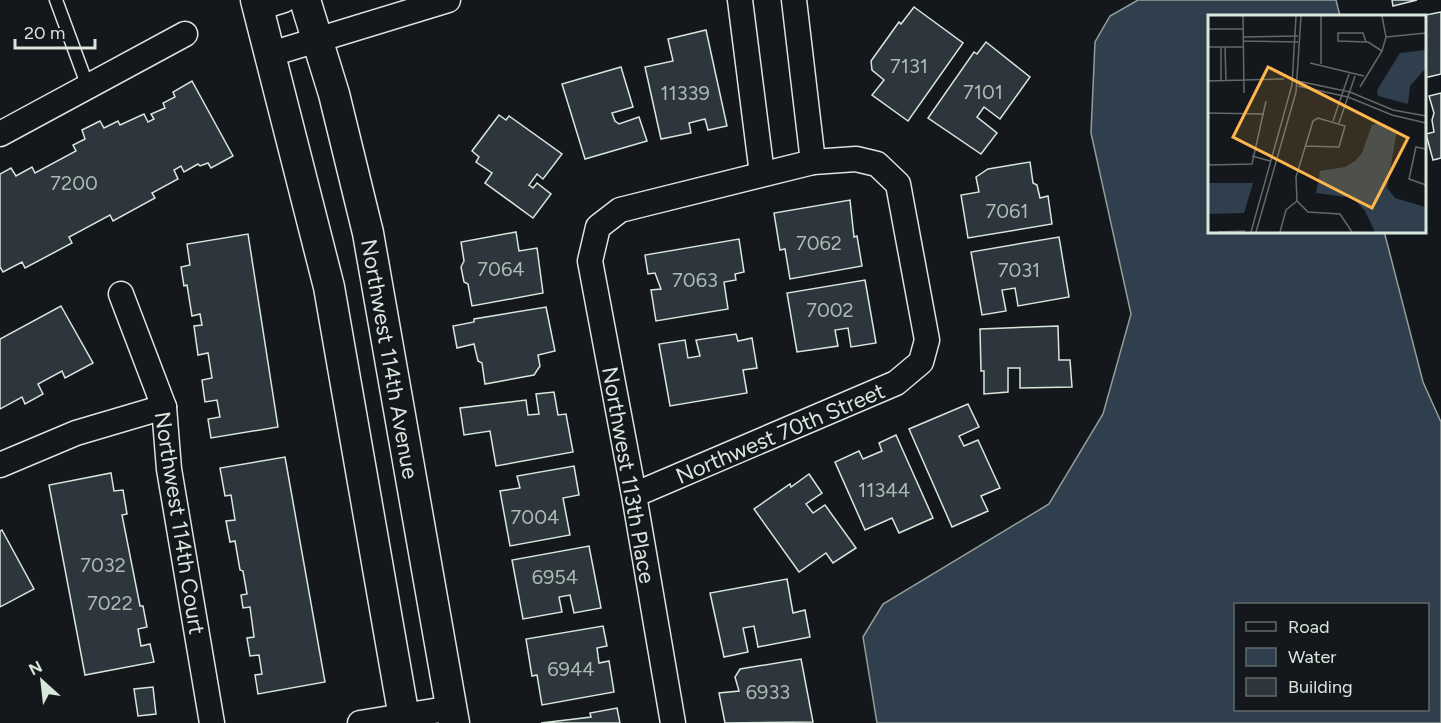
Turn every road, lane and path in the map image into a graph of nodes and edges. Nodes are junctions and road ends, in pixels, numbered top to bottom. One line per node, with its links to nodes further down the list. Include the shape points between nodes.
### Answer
1 (56, 0): 10 (lane)
2 (305, 0): 8 (street, Northwest 114th Avenue)
3 (448, 0): 8 (street)
4 (740, 0): 13 (street)
5 (794, 0): 12 (street)
6 (266, 3): 9 (street)
7 (185, 34): 10 (street)
8 (318, 40): 9 (street); 18 (street, Northwest 114th Avenue, via 368,233)
9 (271, 54): 19 (street, via 329,287)
10 (88, 87): 11 (street)
11 (1, 133)
12 (813, 162): 13 (street); 17 (street, Northwest 70th Street, via 856,159 877,164 898,184 927,340 921,362 896,383)
13 (762, 174): 17 (street, Northwest 113th Place, via 620,210 598,227 590,261)
14 (121, 294): 15 (street, Northwest 114th Court)
15 (164, 407): 16 (street, via 76,433); 20 (street, Northwest 114th Court, via 170,469)
16 (0, 465)
17 (634, 495): 22 (street, Northwest 113th Place)
18 (453, 715): 19 (street)
19 (405, 719): 21 (street)
20 (212, 723)
21 (360, 723)
22 (673, 723)

